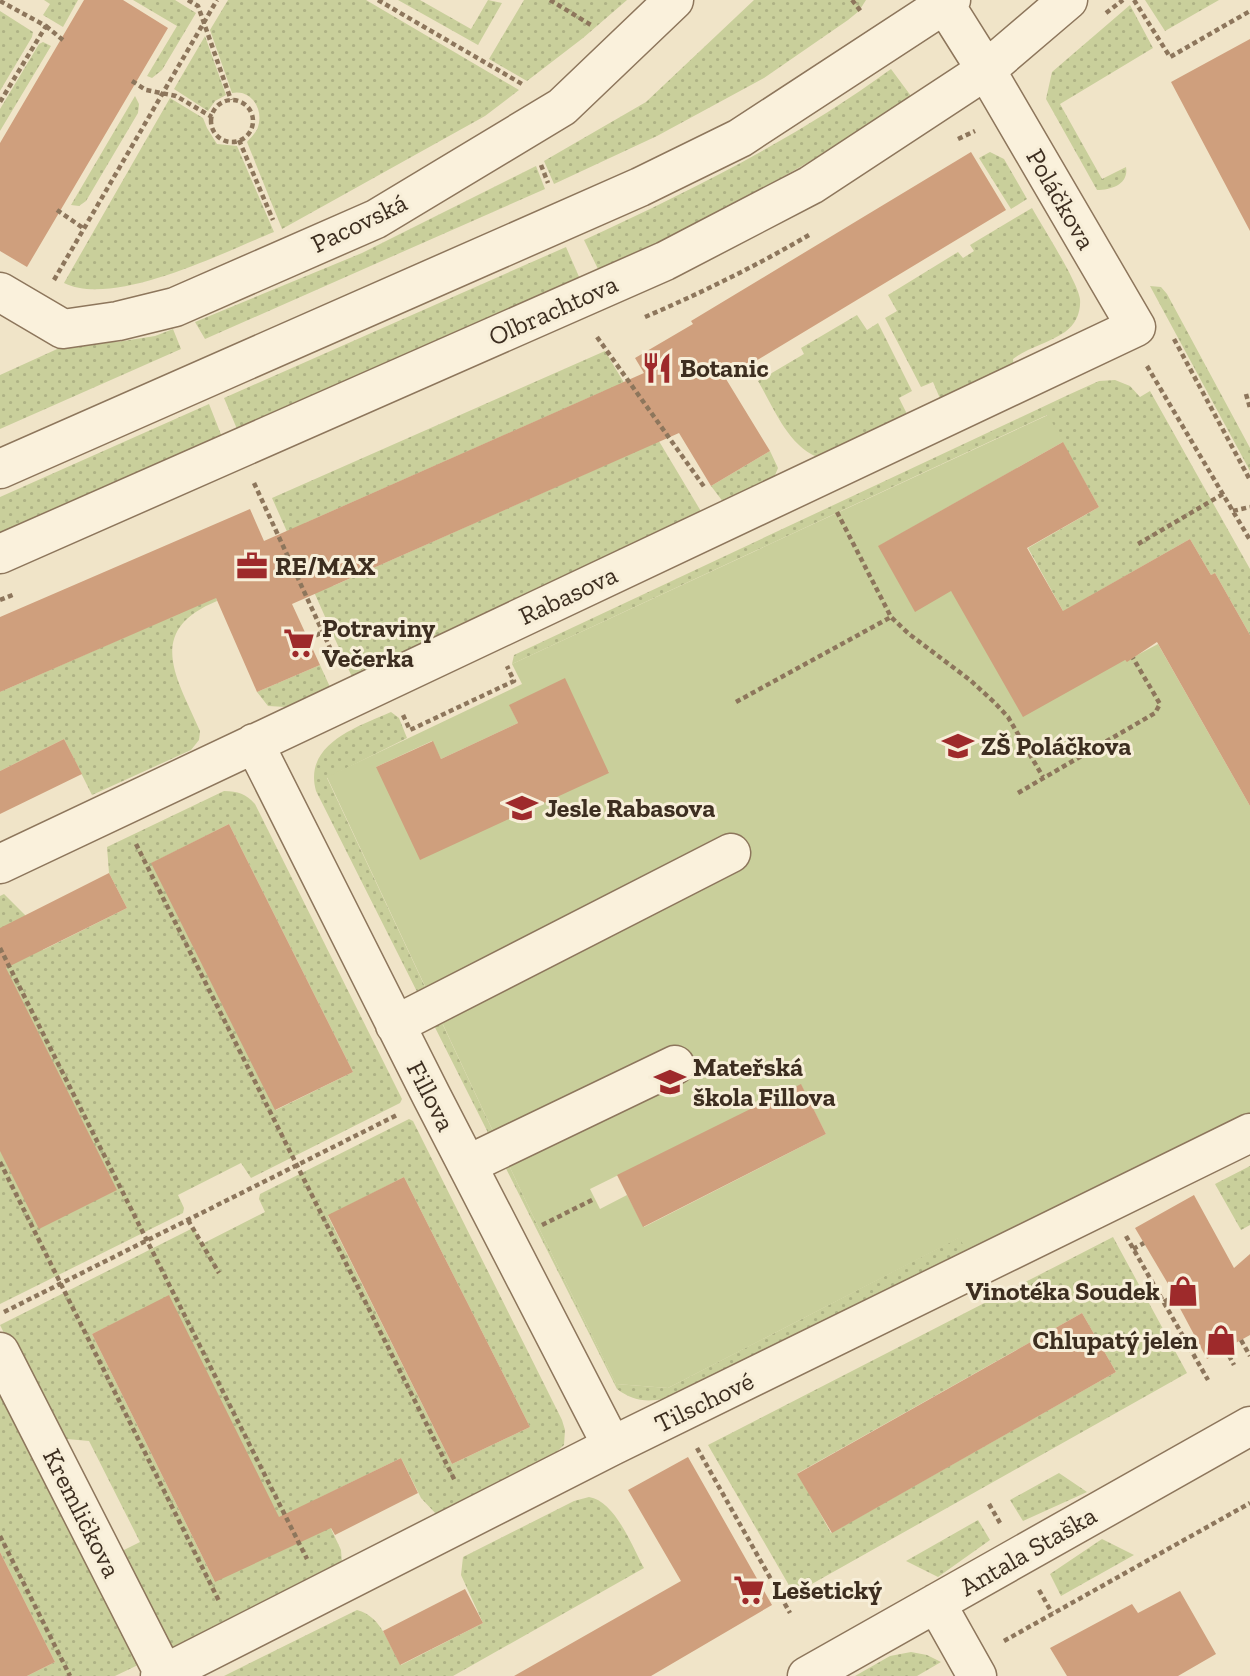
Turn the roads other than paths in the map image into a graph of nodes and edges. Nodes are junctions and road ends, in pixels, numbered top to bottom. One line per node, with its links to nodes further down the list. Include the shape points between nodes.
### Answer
1 (674, 0): 5 (street, Pacovská, via 562,107 376,219 175,307 63,329)
2 (946, 2): 4 (street, Poláčkova); 7 (street, via 740,138)
3 (1085, 8): 4 (street, Olbrachtova)
4 (986, 70): 6 (street, Poláčkova); 8 (street, Olbrachtova, via 811,185 665,261)
5 (0, 292)
6 (1150, 340): 9 (street, Rabasova, via 728,520)
7 (0, 469)
8 (0, 554)
9 (254, 743): 11 (street, Rabasova); 12 (street, Fillova)
10 (731, 853): 12 (street)
11 (0, 864)
12 (395, 1025): 15 (street, Fillova)
13 (676, 1065): 15 (street)
14 (1250, 1133): 18 (street, Tilschové)
15 (467, 1165): 18 (street, Fillova)
16 (0, 1352): 20 (street, Kremličkova)
17 (1250, 1426): 19 (street, Antala Staška)
18 (612, 1447): 20 (street, Tilschové)
19 (936, 1603): 21 (street, Antala Staška); 22 (street)
20 (162, 1675)
21 (807, 1676)
22 (977, 1676)

